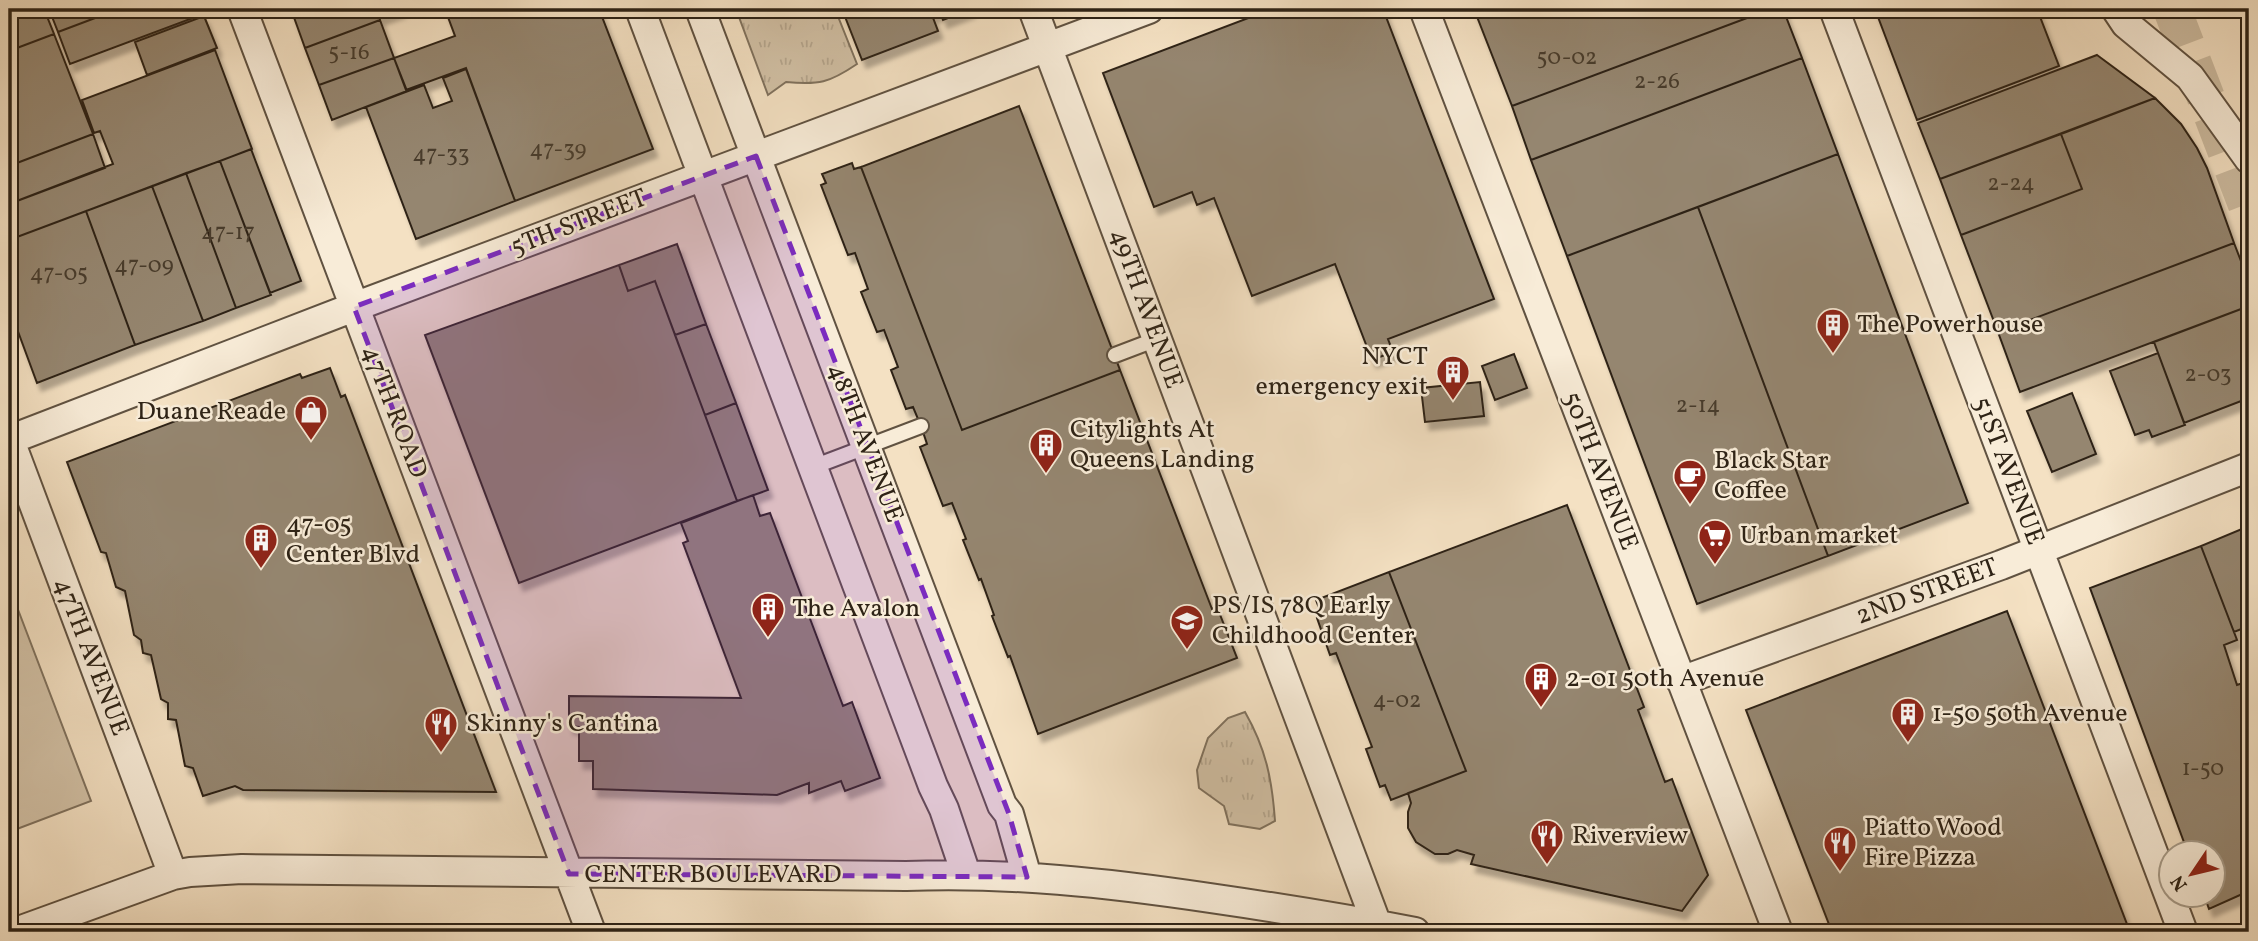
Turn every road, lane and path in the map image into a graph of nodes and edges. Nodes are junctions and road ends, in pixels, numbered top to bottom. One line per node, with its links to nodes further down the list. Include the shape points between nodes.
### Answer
1 (242, 9): 13 (street, 47TH ROAD)
2 (640, 9): 12 (street)
3 (700, 9): 10 (street, 48TH AVENUE)
4 (1033, 9): 9 (street, 49TH AVENUE)
5 (1149, 9): 9 (street, 5TH STREET)
6 (1424, 9): 22 (street, 50TH AVENUE)
7 (1834, 9): 21 (street, 51ST AVENUE)
8 (2116, 9): 11 (street, via 2126,24 2190,77)
9 (1047, 47): 10 (street, 5TH STREET); 14 (street, 49TH AVENUE)
10 (756, 156): 12 (street, 5TH STREET); 18 (street, 48TH AVENUE)
11 (2249, 159)
12 (703, 176): 13 (street, 5TH STREET); 19 (street)
13 (354, 307): 17 (street, 5TH STREET); 23 (street, 47TH ROAD)
14 (1157, 339): 15 (lane); 27 (street, 49TH AVENUE)
15 (1115, 355)
16 (921, 426): 18 (lane)
17 (9, 439): 25 (street, 47TH AVENUE)
18 (866, 447): 19 (lane); 26 (street, 48TH AVENUE, via 1009,814)
19 (813, 467): 24 (street)
20 (2249, 467): 21 (street, 2ND STREET)
21 (2037, 551): 22 (street, 2ND STREET); 32 (street, 51ST AVENUE)
22 (1681, 681): 31 (street, 50TH AVENUE)
23 (569, 874): 24 (street, CENTER BOULEVARD); 25 (street, CENTER BOULEVARD, via 242,869); 29 (street, 47TH ROAD)
24 (966, 874): 26 (street, CENTER BOULEVARD)
25 (173, 875): 28 (street, CENTER BOULEVARD)
26 (1027, 877): 27 (street, CENTER BOULEVARD, via 1159,890)
27 (1377, 925): 30 (street, CENTER BOULEVARD)
28 (16, 932)
29 (591, 932)
30 (1415, 932)
31 (1778, 932)
32 (2183, 932)

